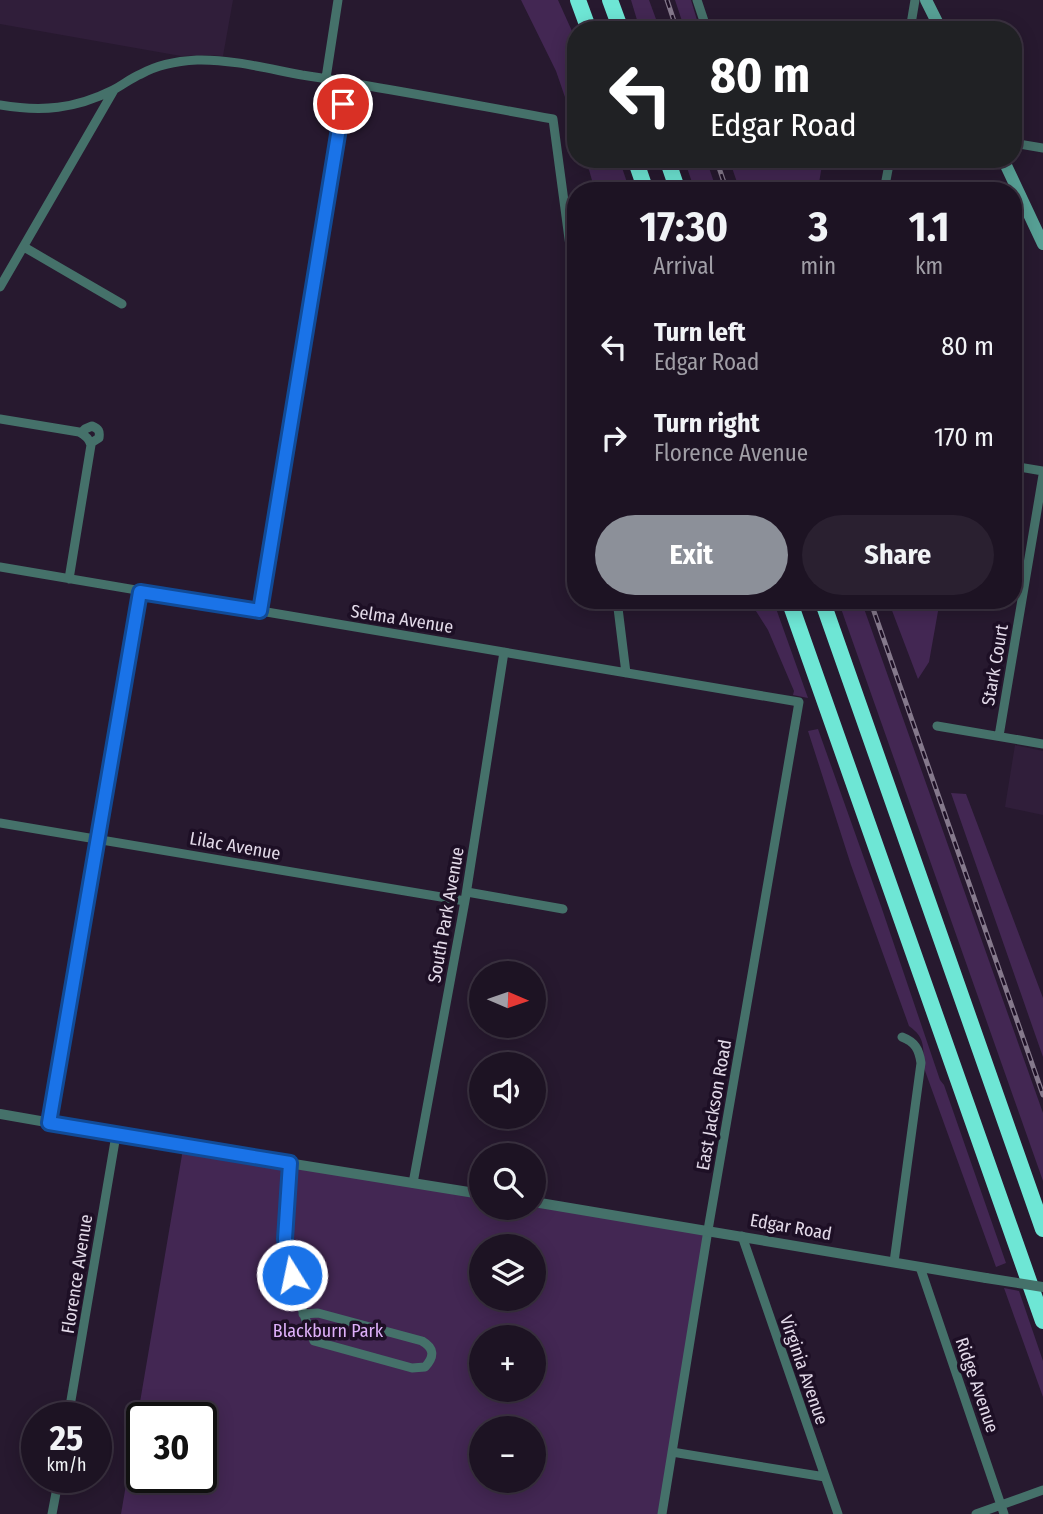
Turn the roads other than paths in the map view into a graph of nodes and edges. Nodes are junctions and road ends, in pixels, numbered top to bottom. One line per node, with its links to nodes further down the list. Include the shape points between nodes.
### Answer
1 (338, 0): 13 (street)
2 (578, 0): 8 (highway)
3 (610, 0): 9 (highway)
4 (710, 0): 7 (street)
5 (915, 0): 11 (street)
6 (926, 0): 12 (main road)
7 (698, 3): 10 (street)
8 (586, 21)
9 (618, 21)
10 (704, 21)
11 (912, 21)
12 (936, 21)
13 (326, 78): 14 (street); 15 (street, via 196,60 159,66)
14 (347, 82): 20 (street, via 553,119); 36 (street)
15 (114, 90): 16 (street, via 64,107); 22 (street)
16 (0, 105)
17 (1022, 144): 18 (street)
18 (1043, 148)
19 (1022, 199): 21 (main road)
20 (567, 224)
21 (1043, 244)
22 (24, 247): 23 (street); 24 (street)
23 (0, 287)
24 (122, 304)
25 (0, 419): 29 (street, via 86,438)
26 (1022, 468): 27 (street)
27 (1043, 473): 31 (street, Stark Court)
28 (0, 567): 29 (street, Selma Avenue)
29 (69, 579): 30 (street, Selma Avenue)
30 (140, 592): 36 (street, Selma Avenue); 44 (street)
31 (1022, 599)
32 (618, 609): 38 (street)
33 (792, 609): 62 (highway)
34 (825, 609): 55 (highway)
35 (1020, 609): 41 (street, Stark Court)
36 (260, 611): 37 (street, Selma Avenue)
37 (504, 652): 38 (street, Selma Avenue); 45 (street, South Park Avenue)
38 (626, 673): 39 (street, Selma Avenue)
39 (799, 702): 56 (street, East Jackson Road)
40 (937, 726): 41 (street)
41 (999, 736): 42 (street)
42 (1043, 744)
43 (0, 823): 44 (street, Lilac Avenue)
44 (97, 838): 45 (street, Lilac Avenue); 49 (street)
45 (466, 897): 46 (street, Lilac Avenue); 52 (street, South Park Avenue)
46 (563, 909)
47 (902, 1037): 58 (street, via 917,1049 921,1070)
48 (0, 1114): 49 (street)
49 (49, 1123): 50 (street)
50 (116, 1135): 51 (street); 63 (street, Florence Avenue)
51 (290, 1163): 52 (street); 61 (street, via 285,1239)
52 (413, 1183): 53 (street)
53 (469, 1192)
54 (546, 1204): 56 (street, Edgar Road)
55 (1043, 1229)
56 (708, 1230): 57 (street, Edgar Road); 64 (street, East Jackson Road)
57 (742, 1236): 58 (street, Edgar Road); 65 (street, Virginia Avenue)
58 (894, 1262): 59 (street, Edgar Road)
59 (919, 1267): 60 (street, Edgar Road, bridge); 68 (street, Ridge Avenue)
60 (1043, 1287)
61 (303, 1314): 61 (street, via 314,1341 412,1368 425,1367 432,1357 429,1345 422,1341 318,1313)
62 (1043, 1321)
63 (71, 1402)
64 (672, 1452): 65 (street); 70 (street, East Jackson Road)
65 (825, 1477): 71 (street, Virginia Avenue)
66 (1043, 1490): 68 (street)
67 (55, 1493): 69 (street)
68 (1002, 1510): 72 (street)
69 (52, 1514)
70 (662, 1514)
71 (838, 1514)
72 (976, 1514)

